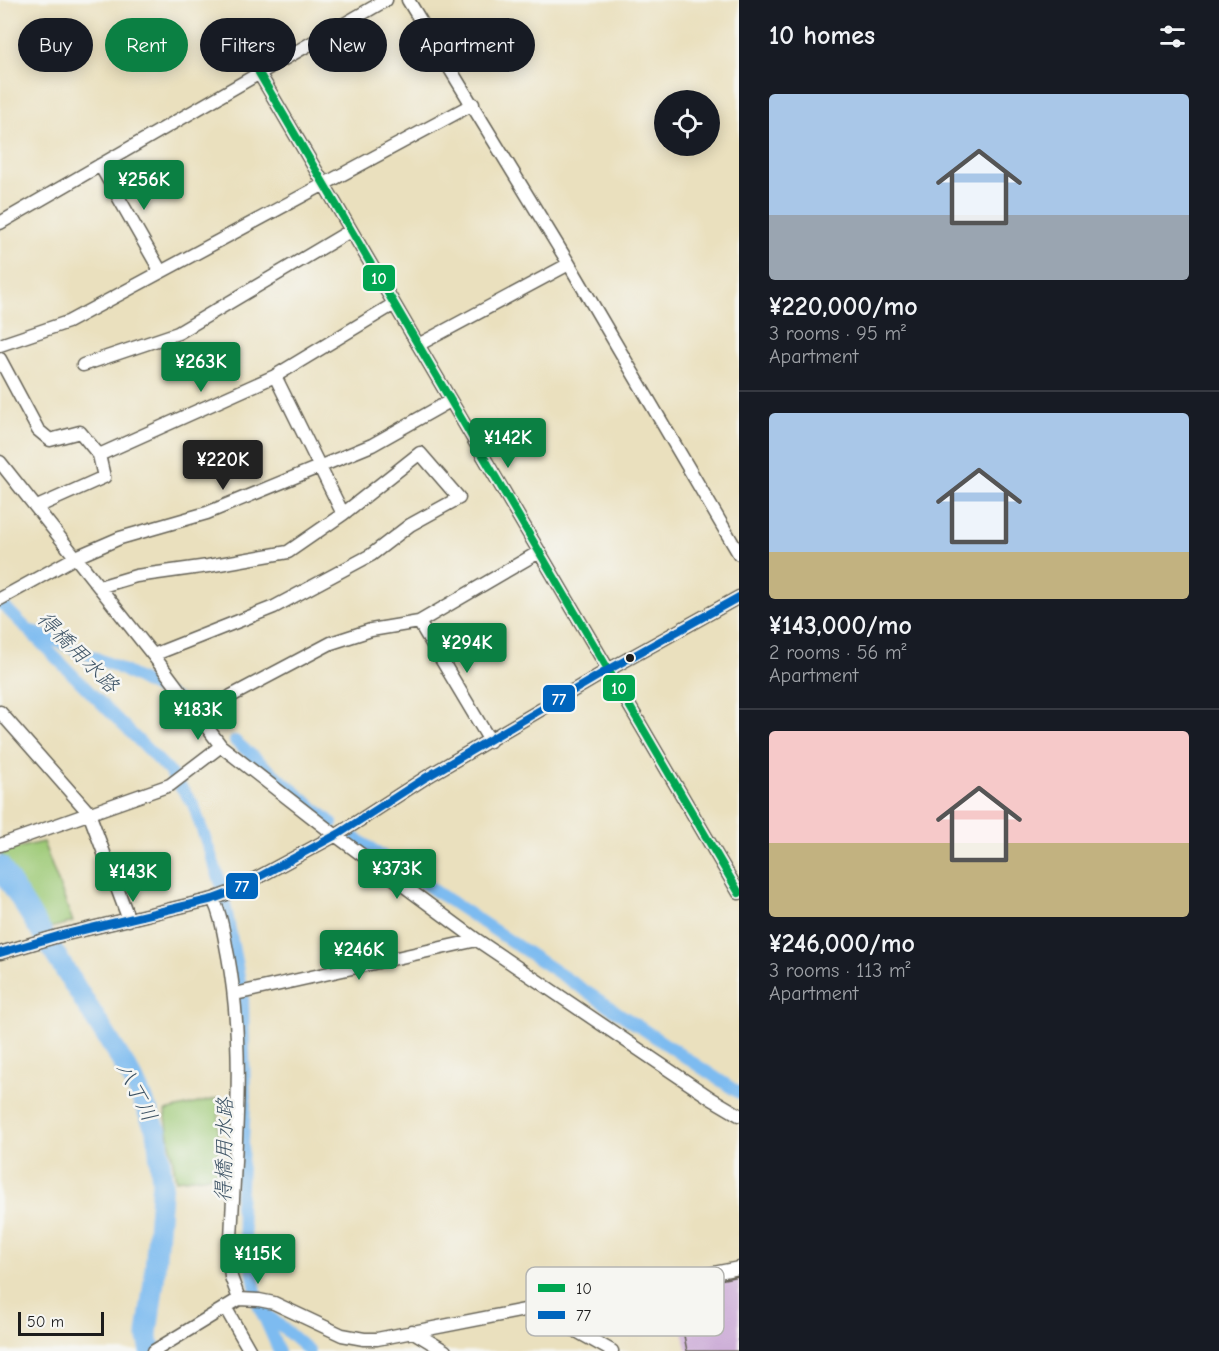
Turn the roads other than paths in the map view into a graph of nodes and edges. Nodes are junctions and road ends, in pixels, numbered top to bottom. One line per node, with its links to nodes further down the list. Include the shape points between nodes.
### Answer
1 (386, 0): 3 (street)
2 (408, 0): 4 (street)
3 (259, 73): 5 (street); 6 (street)
4 (473, 104): 6 (street); 9 (street)
5 (100, 165): 7 (street); 10 (street)
6 (323, 186): 8 (street); 10 (street)
7 (0, 223)
8 (350, 231): 11 (street); 15 (street, via 178,333)
9 (569, 264): 13 (street); 24 (street)
10 (161, 272): 12 (street, via 68,322)
11 (394, 304): 13 (street); 16 (street)
12 (0, 345)
13 (418, 345): 17 (street)
14 (0, 359): 18 (street, via 38,430 50,440 80,432)
15 (83, 365)
16 (274, 376): 18 (street); 20 (street)
17 (450, 401): 20 (street, via 372,446); 23 (street)
18 (99, 455): 21 (street, via 104,477)
19 (0, 462): 21 (street)
20 (319, 467): 22 (street); 25 (street, via 207,513 120,538)
21 (37, 507): 25 (street)
22 (343, 514): 26 (street, via 288,552 136,576); 30 (street, via 420,453 459,498 410,525 371,555 274,607)
23 (539, 552): 29 (street); 31 (street)
24 (739, 554)
25 (76, 557): 26 (street); 27 (street)
26 (99, 587): 30 (street)
27 (3, 597)
28 (739, 597): 31 (street)
29 (419, 622): 33 (street, via 371,630 331,644 231,696); 34 (street)
30 (153, 655): 33 (street)
31 (608, 670): 34 (street); 39 (street)
32 (0, 712): 36 (street)
33 (200, 718): 35 (street)
34 (490, 741): 37 (street)
35 (221, 746): 36 (street, via 170,785); 37 (street)
36 (89, 813): 38 (street); 41 (street)
37 (342, 832): 40 (street); 42 (street)
38 (0, 845)
39 (739, 893)
40 (220, 896): 41 (street); 44 (street)
41 (129, 920): 43 (street)
42 (477, 940): 44 (street); 45 (street)
43 (0, 953)
44 (235, 994): 48 (street, via 238,1101 230,1265)
45 (739, 1115)
46 (739, 1268): 47 (street)
47 (724, 1271)
48 (239, 1299): 49 (street); 51 (street, via 274,1303 342,1335 377,1339)
49 (225, 1307): 53 (street); 54 (street)
50 (526, 1310): 51 (street)
51 (412, 1331): 55 (street)
52 (585, 1336): 56 (street)
53 (158, 1349)
54 (250, 1351)
55 (445, 1351)
56 (612, 1351)

